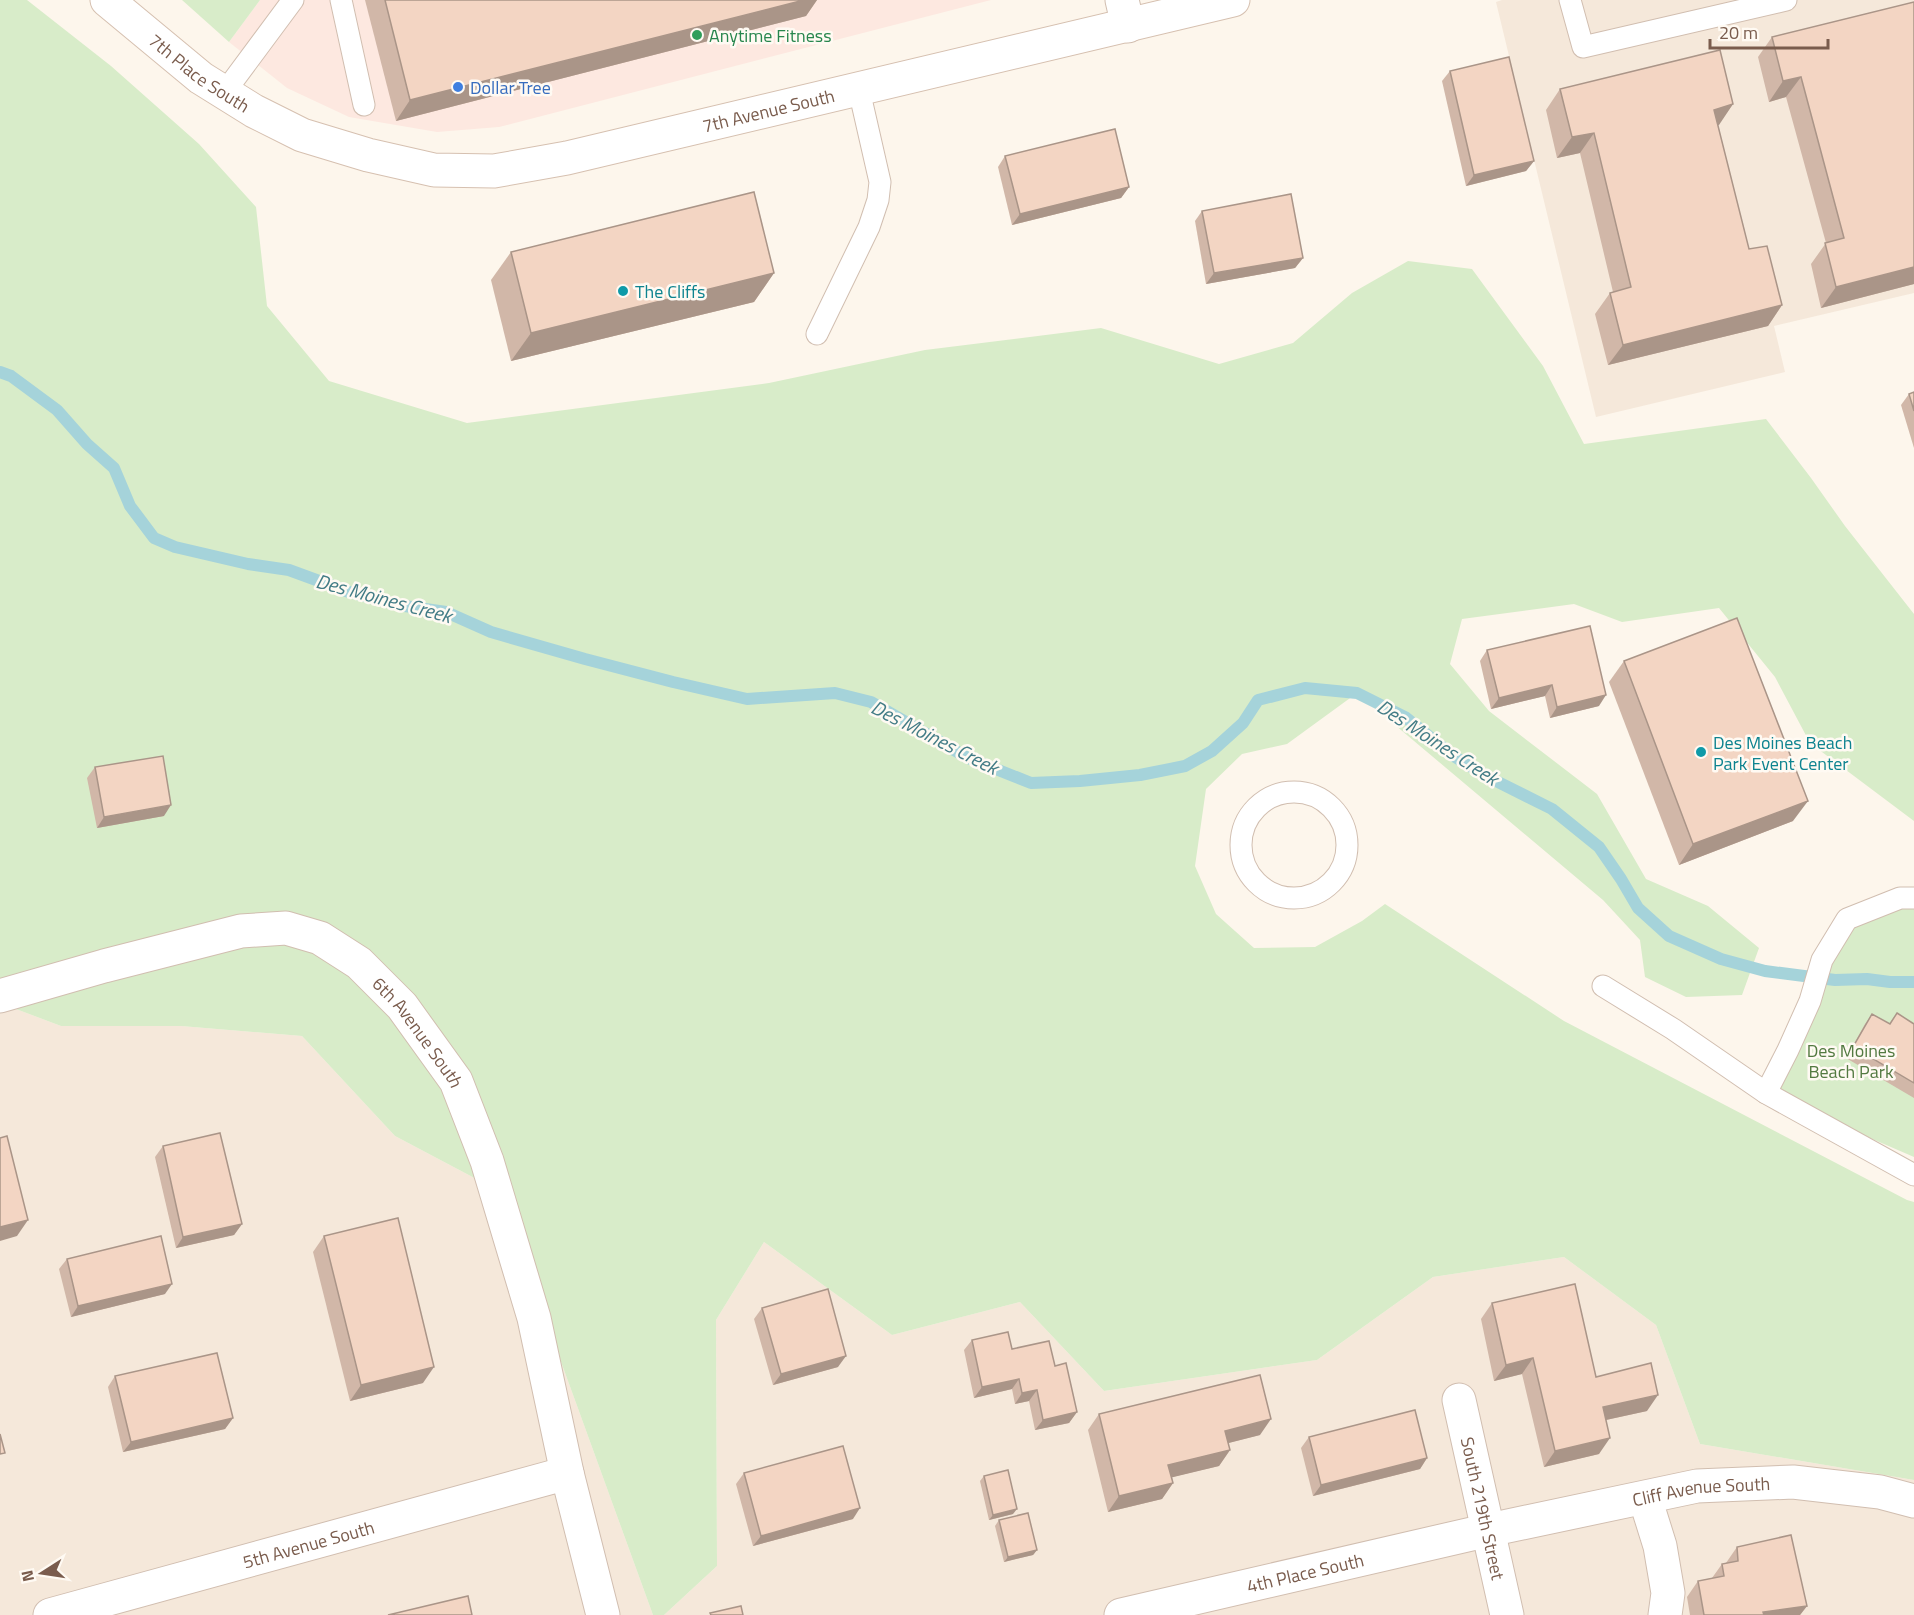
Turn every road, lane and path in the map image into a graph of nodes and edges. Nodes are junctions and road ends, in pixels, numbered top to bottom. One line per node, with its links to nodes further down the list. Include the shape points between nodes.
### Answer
1 (107, 0): 9 (street, 7th Place South)
2 (293, 0): 9 (lane)
3 (341, 0): 10 (lane)
4 (1233, 0): 7 (street, 7th Avenue South)
5 (1570, 0): 6 (lane, via 1583,47)
6 (1786, 0)
7 (1125, 13): 8 (street, 7th Avenue South)
8 (859, 90): 11 (street, 7th Avenue South, via 567,158 494,171 434,170); 12 (lane, via 880,182 878,200)
9 (224, 93): 11 (street, 7th Place South)
10 (364, 105)
11 (302, 135)
12 (817, 334)
13 (1347, 852): 13 (lane, via 1341,820 1320,798 1306,793 1275,795 1262,802 1248,820 1240,842 1249,873 1259,886 1289,899 1321,892 1343,868)
14 (1914, 898): 17 (lane, via 1900,898 1847,919 1822,960 1810,1001)
15 (1603, 986): 17 (lane)
16 (0, 996): 20 (street, 6th Avenue South, via 241,931 286,928 320,938 359,963 402,1006 456,1081 487,1161 534,1318)
17 (1766, 1093): 18 (lane)
18 (1914, 1175)
19 (1459, 1400): 23 (street, South 219th Street)
20 (567, 1473): 24 (street, 5th Avenue South); 25 (street, 6th Avenue South)
21 (1644, 1498): 22 (street, Cliff Avenue South, via 1697,1486 1793,1482 1880,1492); 23 (street, Cliff Avenue South); 28 (street, via 1660,1546 1668,1593)
22 (1914, 1502)
23 (1489, 1530): 26 (street, 4th Place South); 27 (street, South 219th Street)
24 (50, 1615)
25 (603, 1615)
26 (1121, 1615)
27 (1507, 1615)
28 (1665, 1615)

